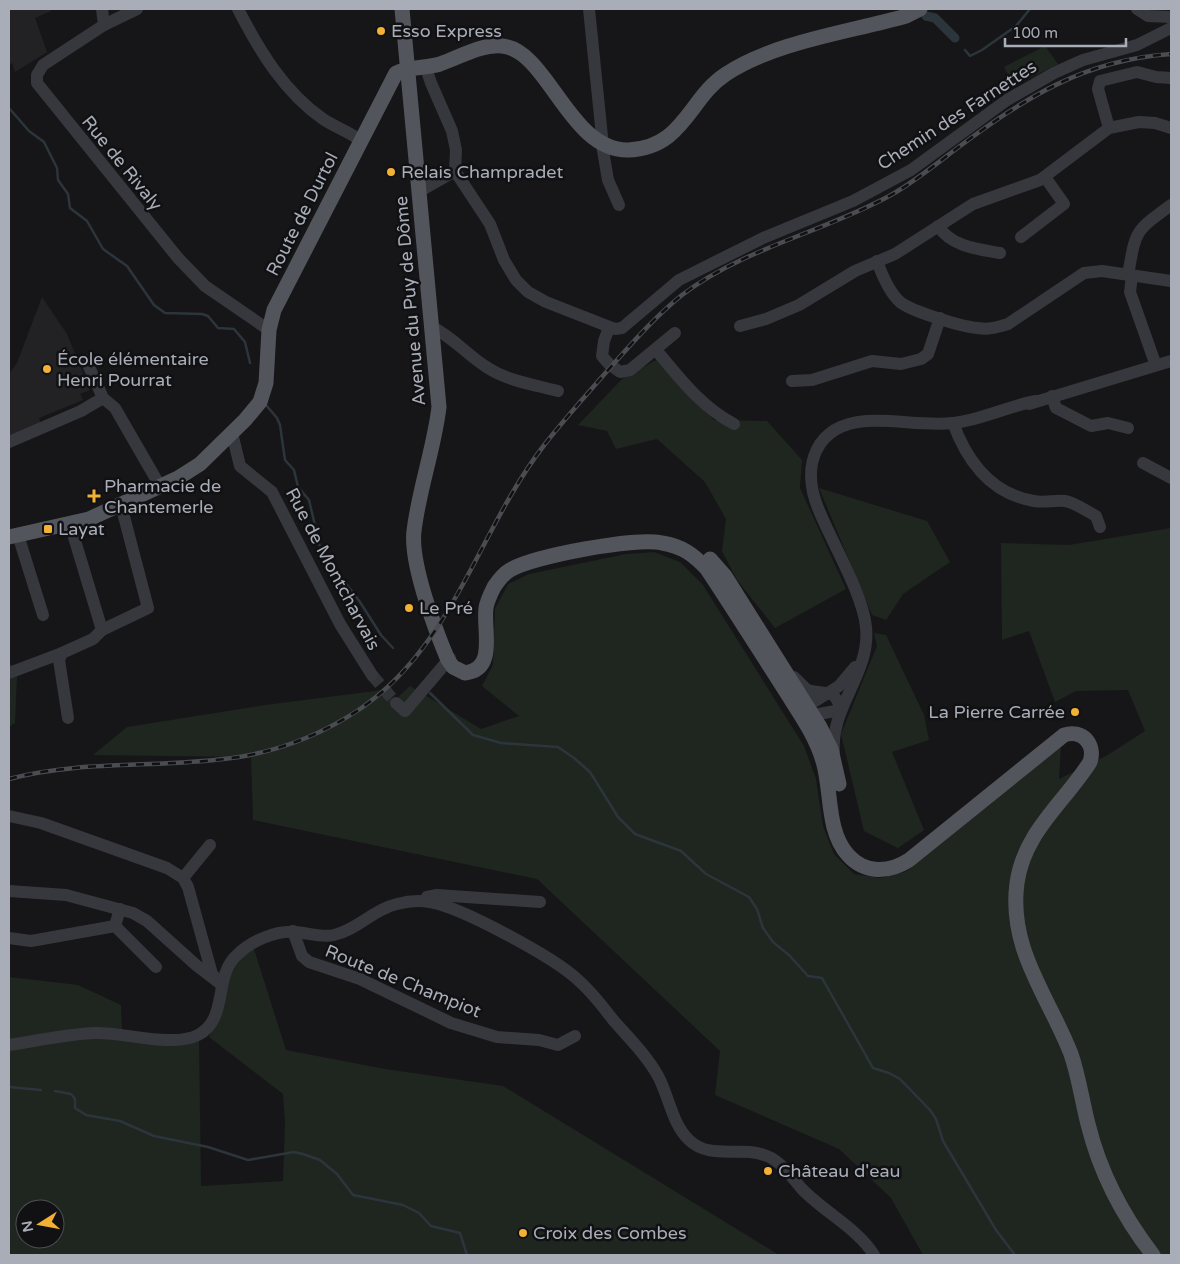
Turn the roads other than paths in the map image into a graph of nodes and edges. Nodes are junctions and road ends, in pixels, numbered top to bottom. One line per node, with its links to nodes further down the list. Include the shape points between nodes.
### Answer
1 (102, 9): 9 (street)
2 (137, 9): 9 (street)
3 (238, 9): 16 (street, via 261,51 293,94 323,119)
4 (402, 9): 12 (main road, Avenue du Puy de Dôme)
5 (589, 9): 17 (street)
6 (920, 9): 17 (main road, via 906,16 783,48 750,61 714,84 686,120 667,136 636,149 615,149)
7 (1137, 9): 8 (street, via 1148,16)
8 (1171, 18)
9 (104, 25): 33 (street, Rue de Rivaly, via 43,65 37,75 37,84 178,258 205,286)
10 (1171, 28): 32 (street, Chemin des Farnettes, via 1142,43 1059,70 1007,100 910,170 853,200 763,238 679,280 622,328)
11 (426, 68): 12 (main road); 17 (main road, via 484,47 510,47 526,58 587,132); 18 (street, via 452,131 456,150)
12 (408, 70): 16 (main road, Route de Durtol, via 396,73); 20 (main road, Avenue du Puy de Dôme)
13 (1171, 78): 14 (street, via 1137,72 1100,81 1098,89)
14 (1109, 128): 15 (street, via 1139,122); 19 (street)
15 (1171, 128)
16 (360, 140): 33 (main road, Route de Durtol, via 274,310)
17 (603, 145): 21 (street, via 608,180)
18 (455, 171): 20 (street); 32 (street, via 490,224 504,260 528,292)
19 (1045, 177): 23 (street, via 973,204); 24 (street, via 1064,204)
20 (420, 191): 31 (main road, Avenue du Puy de Dôme)
21 (618, 205)
22 (1171, 205): 27 (street, via 1138,232)
23 (938, 226): 25 (street, via 954,242); 26 (street, via 895,254)
24 (1020, 237)
25 (1000, 253)
26 (877, 261): 29 (street, via 887,284 900,301); 30 (street, via 793,307)
27 (1130, 276): 28 (street); 29 (street, via 1084,273 1018,319 996,328 969,327); 38 (street, via 1130,292)
28 (1171, 281)
29 (940, 318): 40 (street, via 928,354 921,359 901,364 872,361 812,380)
30 (740, 326)
31 (432, 327): 42 (street, via 446,334 490,370); 63 (main road, Avenue du Puy de Dôme, via 439,407 414,532 415,558 441,644)
32 (609, 328): 35 (street, via 602,356 617,371 630,370)
33 (269, 330): 48 (main road, Route de Durtol, via 264,392 255,408)
34 (676, 333): 35 (street)
35 (656, 350): 45 (street, via 701,401 715,414)
36 (1171, 354): 38 (street)
37 (86, 360): 44 (street)
38 (1154, 360): 41 (street, via 1090,381)
39 (1171, 362): 41 (street)
40 (792, 381)
41 (1081, 388): 43 (street)
42 (558, 391)
43 (1052, 396): 46 (street, via 1002,417); 47 (street, via 1056,408 1084,424 1108,423)
44 (102, 398): 49 (street, via 81,411); 52 (street, via 116,408)
45 (734, 424)
46 (954, 427): 55 (street, via 979,472 994,484 1031,501 1071,503 1096,516); 61 (street, via 913,428 865,421 842,428 819,445 810,469 812,489 865,618)
47 (1128, 428)
48 (232, 433): 52 (main road, via 190,472); 65 (street, Rue de Montcharvais, via 240,466 272,492 340,624)
49 (9, 442)
50 (1143, 463): 51 (street)
51 (1171, 478)
52 (160, 486): 53 (main road)
53 (121, 505): 54 (main road); 60 (street, via 148,608)
54 (70, 524): 56 (main road); 60 (street)
55 (1100, 527)
56 (13, 536): 58 (street)
57 (725, 576): 63 (main road, via 699,549 662,534 630,536 530,555 507,566 489,582 481,607 481,661 464,670); 66 (street, via 754,613 800,686 814,692); 68 (main road)
58 (43, 614)
59 (744, 625): 63 (main road, via 694,555 664,543 631,541 536,560 508,571 494,587 486,608 486,655 483,663 478,669 465,673 453,667); 68 (street); 72 (main road)
60 (102, 630): 62 (street, via 93,639)
61 (866, 647): 66 (street, via 850,674); 69 (street, via 864,659)
62 (62, 654): 64 (street); 70 (street, via 59,660)
63 (449, 659): 67 (street, via 405,711)
64 (9, 673)
65 (372, 675)
66 (831, 692): 68 (street); 69 (street)
67 (396, 703)
68 (810, 710): 69 (street); 72 (street); 73 (main road, via 827,740)
69 (841, 710): 73 (street, via 833,731)
70 (68, 718)
71 (1089, 735): 75 (main road, via 1076,725 1058,730); 90 (main road, via 1090,762 1042,822 1020,866 1016,893 1018,926 1031,973 1071,1056 1103,1173 1125,1217); 91 (main road, via 1100,745 1099,760 1037,844 1025,876 1023,921 1035,966 1068,1029 1081,1062 1109,1170 1133,1217)
72 (813, 736): 75 (main road, via 826,771 837,836 844,850 857,863 878,870 898,866)
73 (836, 766): 75 (main road, via 843,830 855,850 868,859 883,861 900,856)
74 (9, 816): 77 (street, via 41,823 167,868)
75 (954, 818)
76 (210, 845): 77 (street)
77 (183, 878): 86 (street, via 192,897 212,974)
78 (9, 891): 81 (street, via 66,895)
79 (425, 901): 80 (street, Route de Champiot, via 427,897 437,895); 83 (street, Route de Champiot, via 384,908 335,935); 89 (street, Route de Champiot, via 449,907 505,934 571,974 652,1067 688,1140 708,1151 753,1152 770,1157)
80 (540, 902)
81 (120, 909): 82 (street); 86 (street, via 147,920)
82 (115, 926): 84 (street, via 31,942); 85 (street)
83 (293, 931): 86 (street, Route de Champiot, via 264,938 238,953 226,968); 87 (street, Route de Champiot, via 302,956 308,962 360,979 451,1023 497,1037 558,1045)
84 (9, 938)
85 (156, 967)
86 (222, 985): 88 (street, Route de Champiot, via 214,1019 190,1038 92,1033)
87 (575, 1036)
88 (9, 1045)
89 (874, 1255)
90 (1153, 1255)
91 (1161, 1255)

